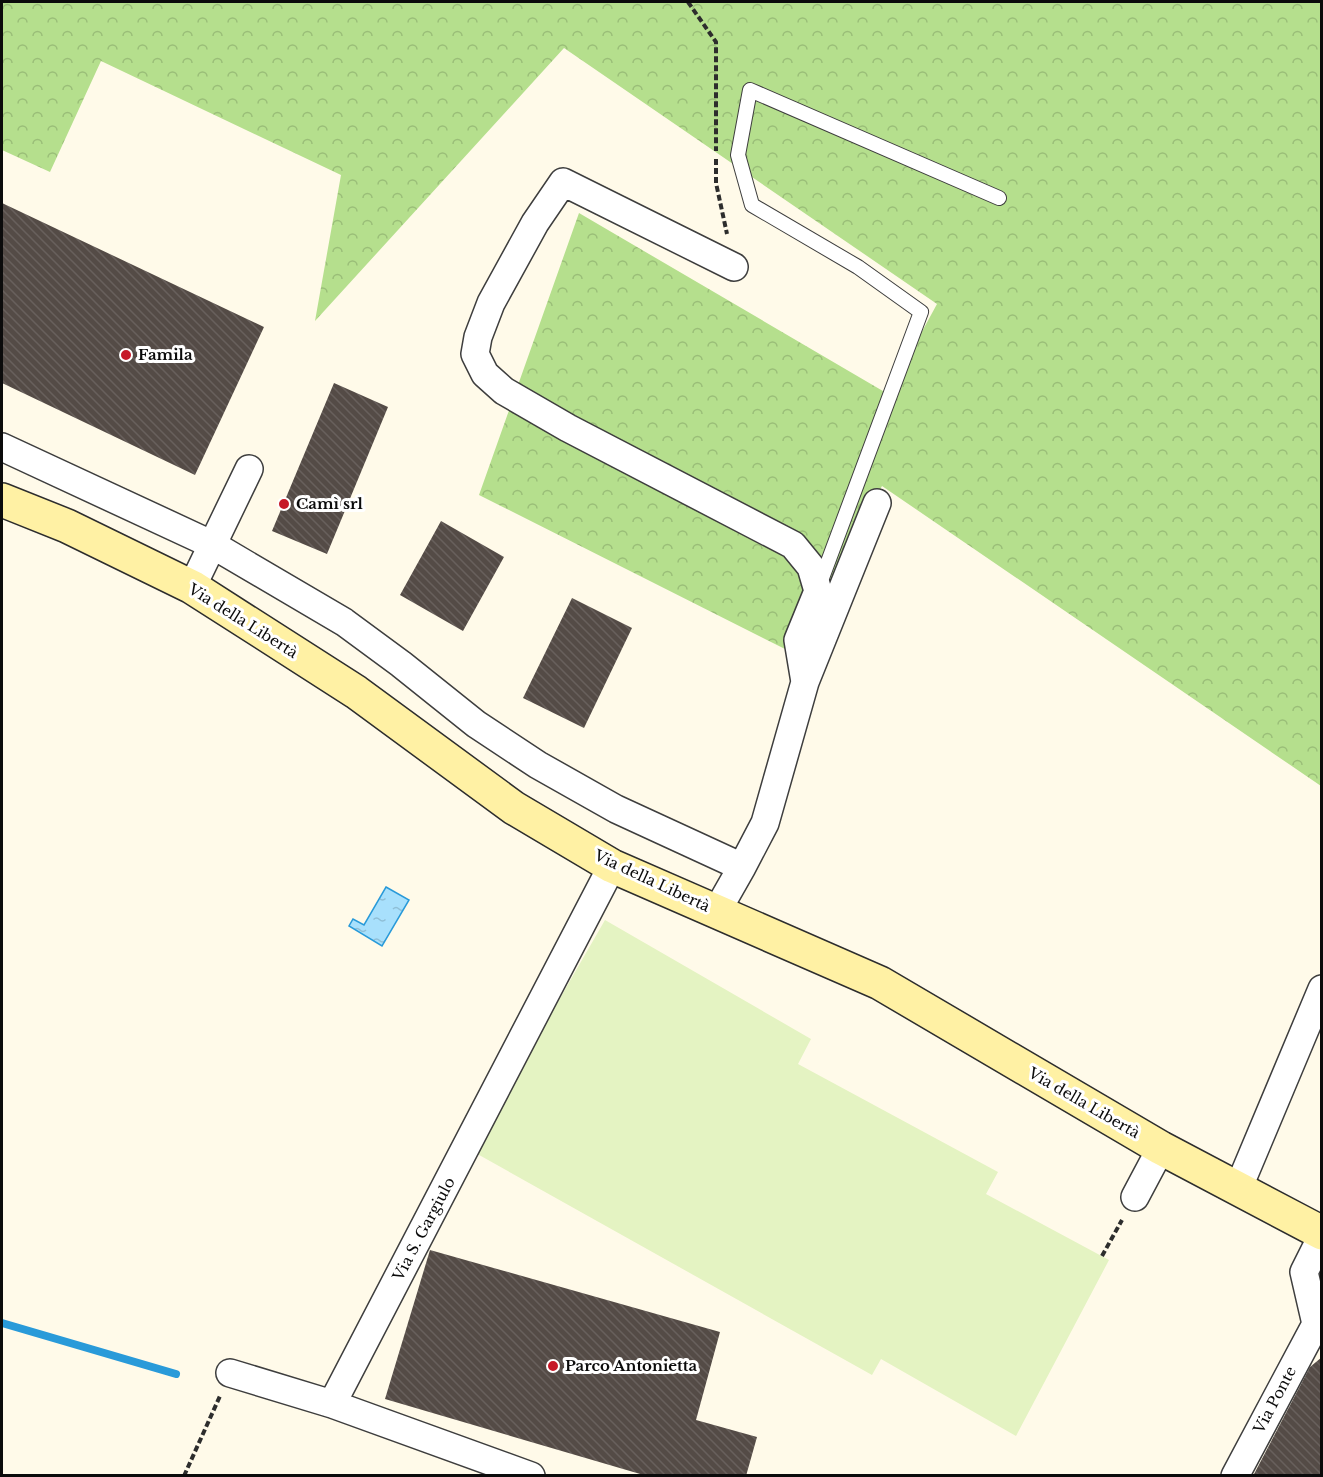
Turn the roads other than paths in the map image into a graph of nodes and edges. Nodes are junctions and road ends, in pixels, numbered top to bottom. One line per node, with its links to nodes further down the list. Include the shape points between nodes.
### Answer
1 (999, 198): 9 (lane, via 750,90 738,155 752,205 858,267 921,312)
2 (734, 267): 9 (street, via 563,182 535,223 491,303 475,354 485,374 504,391 793,545 811,567)
3 (2, 447): 7 (street)
4 (249, 469): 7 (street)
5 (2, 500): 8 (main road, Via della Libertà, via 68,526)
6 (877, 503): 10 (street)
7 (213, 545): 8 (street); 12 (street, via 344,622 476,724 538,765 616,809)
8 (192, 587): 11 (main road, Via della Libertà, via 356,692 514,808)
9 (818, 591): 10 (street, via 798,640)
10 (806, 682): 12 (street, via 765,822)
11 (612, 866): 13 (main road, Via della Libertà); 21 (street, Via S. Gargiulo)
12 (742, 867): 13 (street)
13 (717, 911): 15 (main road, Via della Libertà, via 880,983)
14 (1322, 989): 16 (street)
15 (1161, 1148): 16 (main road, Via della Libertà); 17 (street)
16 (1238, 1189): 18 (main road, Via della Libertà)
17 (1135, 1197)
18 (1322, 1235): 19 (street, Via Ponte, via 1304,1272)
19 (1319, 1323): 24 (street, Via Ponte)
20 (230, 1373): 21 (street)
21 (332, 1404): 22 (street)
22 (497, 1470): 23 (street)
23 (531, 1476)
24 (1235, 1476)

